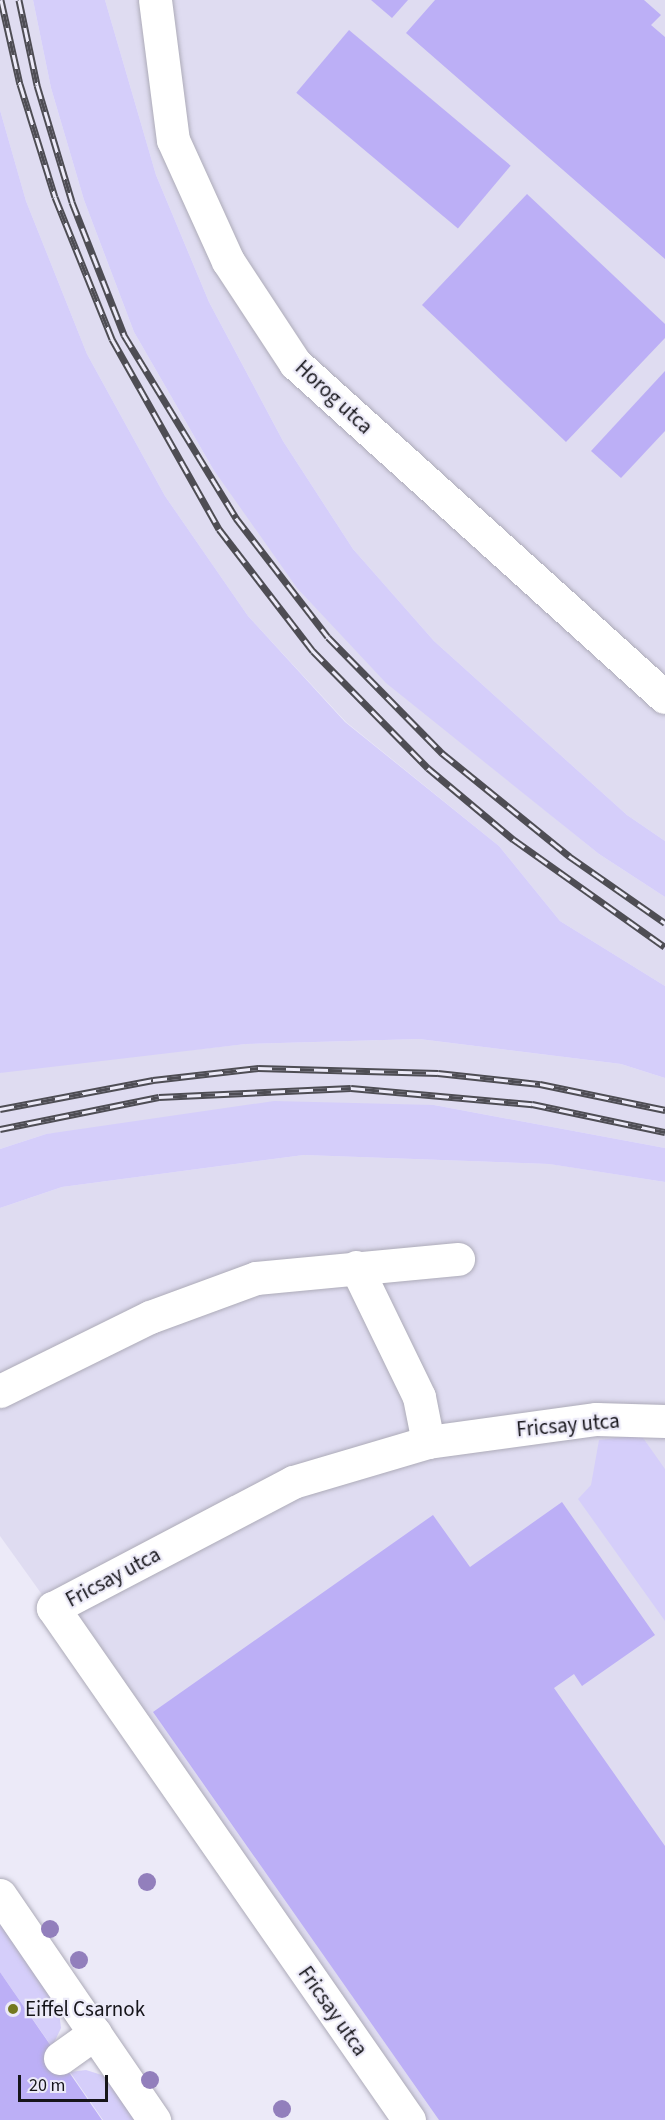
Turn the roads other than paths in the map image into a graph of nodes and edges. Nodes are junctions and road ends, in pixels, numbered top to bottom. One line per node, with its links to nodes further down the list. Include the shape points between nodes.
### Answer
1 (155, 0): 2 (street, Horog utca, via 173,140 228,261 295,363)
2 (665, 697)
3 (458, 1259): 4 (street)
4 (356, 1267): 5 (street, via 256,1278 150,1317); 7 (street, via 419,1397)
5 (0, 1391)
6 (662, 1425): 7 (street, Fricsay utca, via 596,1419)
7 (428, 1442): 12 (street, Fricsay utca, via 293,1482 53,1608)
8 (0, 1895): 9 (street)
9 (95, 2033): 10 (street); 11 (street)
10 (60, 2058)
11 (154, 2120)
12 (410, 2120)

